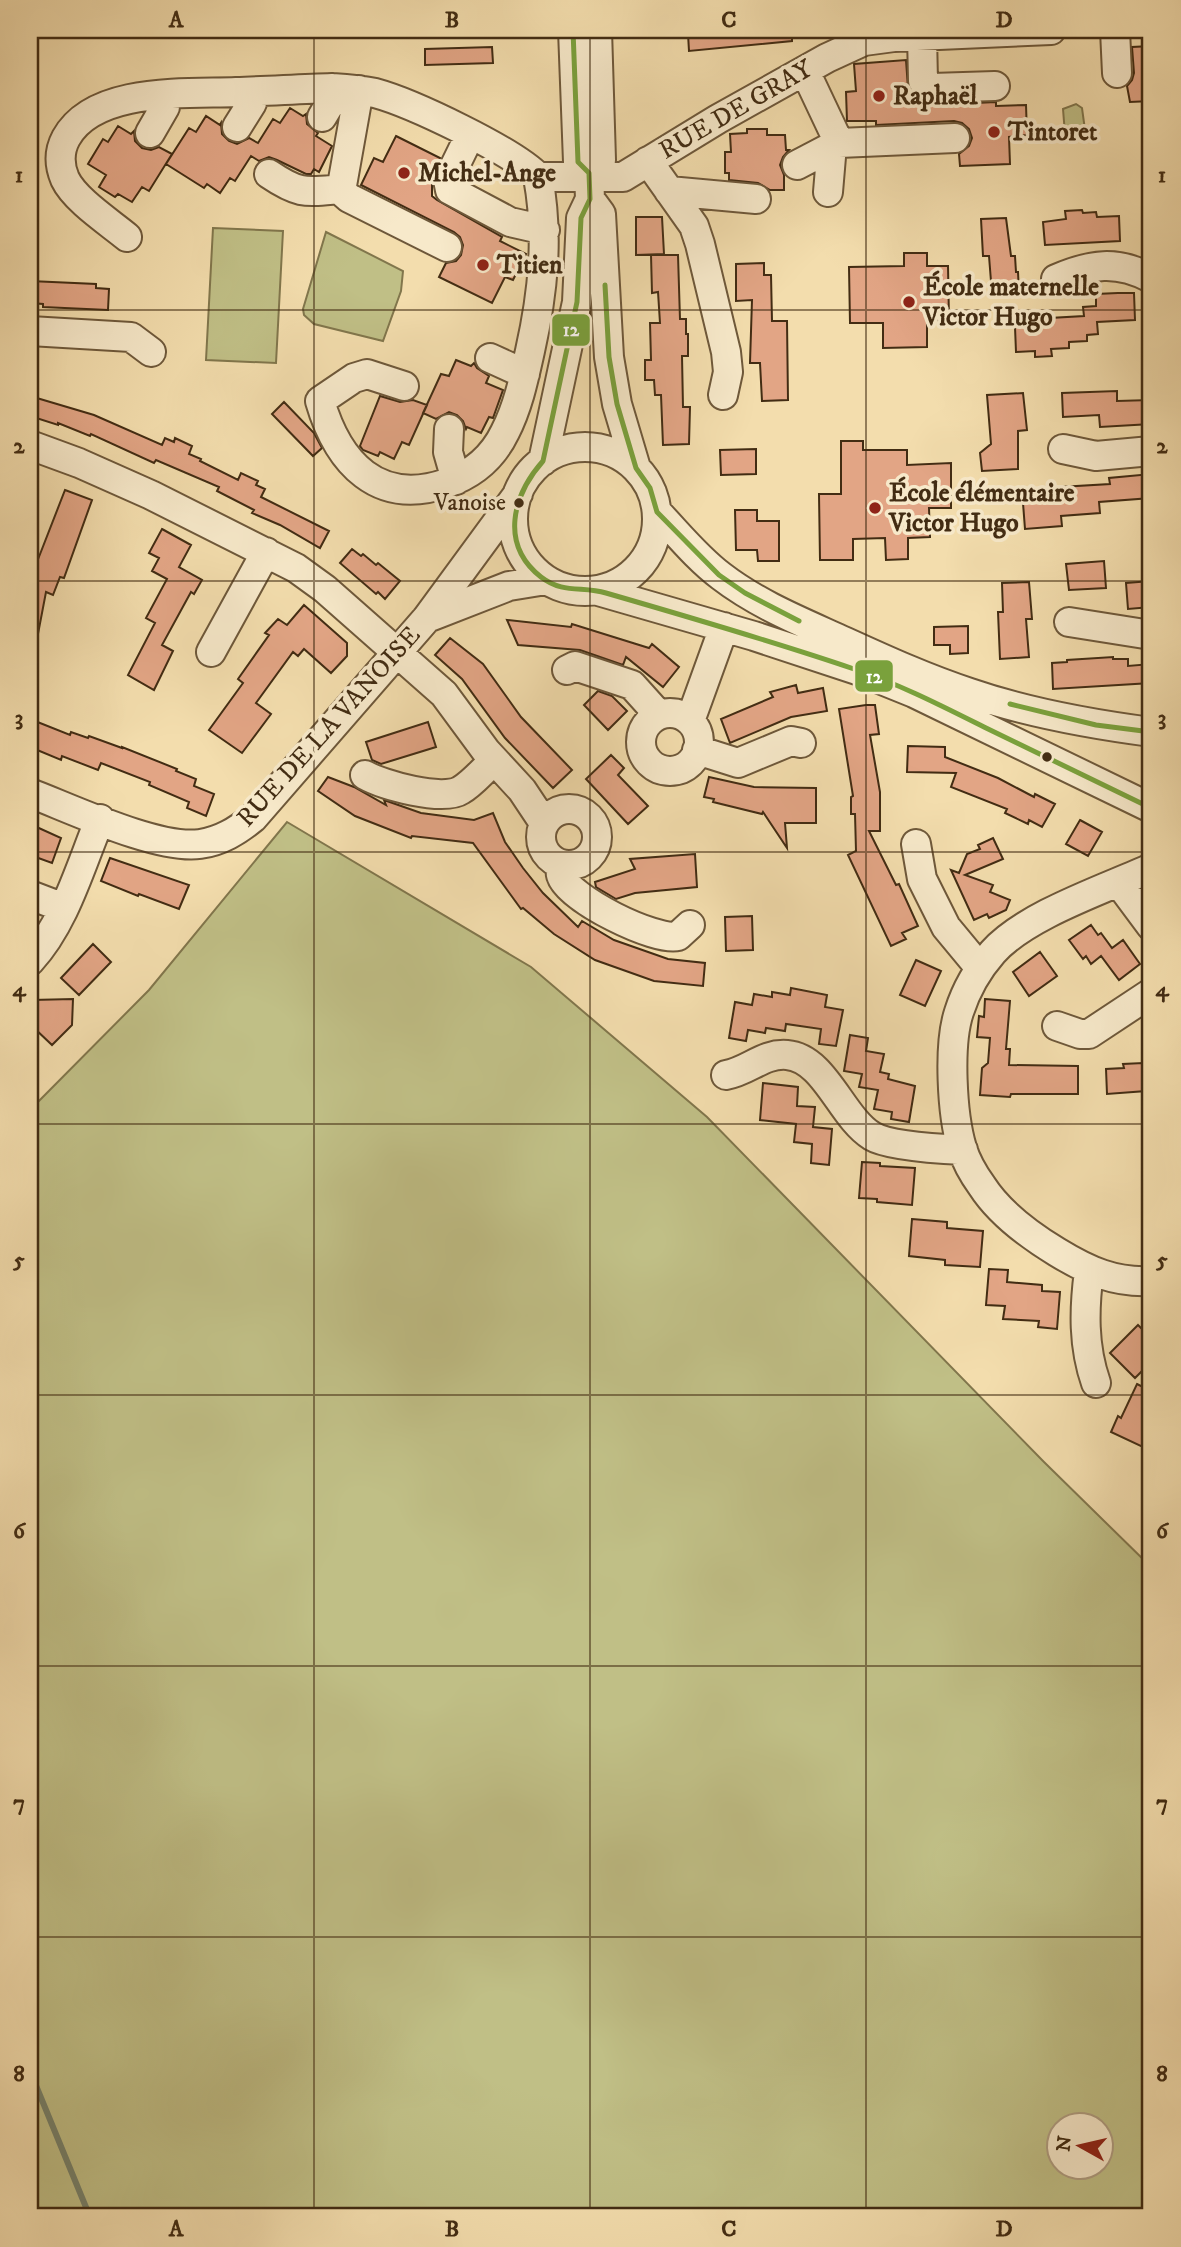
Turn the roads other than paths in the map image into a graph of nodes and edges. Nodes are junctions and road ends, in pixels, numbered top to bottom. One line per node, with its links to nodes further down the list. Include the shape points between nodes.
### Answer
1 (573, 30): 22 (street, via 578,162)
2 (597, 30): 22 (street, via 601,160)
3 (1051, 30): 5 (street, RUE DE GRAY)
4 (1115, 30): 7 (street)
5 (922, 35): 6 (street, RUE DE GRAY, via 864,41); 8 (street, via 926,86)
6 (805, 71): 17 (street); 18 (street, RUE DE GRAY)
7 (1117, 73)
8 (995, 86)
9 (345, 89): 10 (street); 12 (street); 15 (street, via 400,101); 23 (street)
10 (251, 92): 11 (street); 13 (street, via 252,103)
11 (165, 95): 14 (street, via 165,107); 28 (street, via 127,100 88,116 74,126 60,153 65,180 75,193)
12 (322, 117)
13 (237, 127)
14 (150, 133)
15 (470, 135): 21 (street, via 516,159); 27 (street, via 449,180 450,190 510,222)
16 (955, 138): 17 (street)
17 (836, 144): 19 (street); 25 (street)
18 (648, 161): 22 (street, RUE DE GRAY, via 623,177); 24 (street)
19 (797, 165)
20 (269, 174): 23 (street, via 302,192)
21 (538, 177): 22 (street, RUE DE GRAY); 27 (street)
22 (590, 183): 42 (street, via 581,218 577,302); 43 (street, via 601,214 612,383)
23 (341, 189): 29 (street, via 349,198)
24 (669, 191): 26 (street); 37 (street, via 694,226 709,275 726,352)
25 (828, 192)
26 (756, 199)
27 (545, 230): 35 (street, via 540,305)
28 (127, 237)
29 (447, 247)
30 (1151, 278): 31 (street, via 1093,266)
31 (1056, 279)
32 (30, 331): 33 (street, via 131,337)
33 (151, 352)
34 (490, 358): 35 (street)
35 (525, 374): 44 (street, via 511,420 496,447)
36 (404, 386): 44 (street, via 368,374 320,401 337,445 353,466 377,483 419,490)
37 (723, 395)
38 (449, 429): 44 (street, via 448,452)
39 (1063, 449): 41 (street, via 1096,456)
40 (31, 451): 47 (street, via 79,463)
41 (1151, 451)
42 (543, 461): 43 (street, via 565,450 591,447 615,454); 45 (street, via 530,472)
43 (636, 468): 46 (street, via 650,488)
44 (456, 480)
45 (518, 494): 48 (street, via 513,524 518,546 529,565); 50 (street, RUE DE LA VANOISE)
46 (657, 512): 49 (street, via 655,539 643,563 621,581); 59 (street, via 697,555 745,593 907,670 1006,703 1096,725)
47 (266, 552): 54 (street); 55 (street, via 325,589)
48 (546, 580): 49 (street, via 580,592); 50 (street, RUE DE LA VANOISE, via 509,586)
49 (598, 591): 52 (street)
50 (427, 618): 55 (street, RUE DE LA VANOISE)
51 (1069, 622): 53 (street)
52 (724, 627): 58 (street); 67 (street, via 807,652 914,693)
53 (1151, 635)
54 (211, 652)
55 (397, 652): 62 (street, via 444,694); 70 (street, RUE DE LA VANOISE, via 242,827 197,844)
56 (567, 670): 57 (street, via 575,666 632,685)
57 (659, 715): 58 (street, via 672,713); 61 (street, via 650,720 641,737 650,763 658,769 677,770)
58 (690, 721): 61 (street, via 698,735)
59 (1151, 732)
60 (802, 743): 61 (street, via 790,741 738,763)
61 (698, 750)
62 (494, 761): 64 (street, via 452,794 413,790); 69 (street, via 522,790)
63 (30, 772): 70 (street, via 134,812)
64 (365, 775)
65 (1151, 780): 67 (street)
66 (30, 793): 68 (street, RUE DE LA VANOISE)
67 (1151, 808)
68 (100, 819): 70 (street, RUE DE LA VANOISE); 76 (street)
69 (544, 823): 72 (street, via 542,848); 72 (street, via 564,810 580,812 593,823 597,839 591,855 577,864)
70 (148, 837)
71 (916, 844): 80 (street, via 922,879 946,927)
72 (561, 864): 77 (street, via 567,885 599,911 666,937 678,936)
73 (1151, 868): 74 (street)
74 (1118, 883): 78 (street); 80 (street, via 1020,929)
75 (30, 895): 76 (street)
76 (64, 908): 79 (street)
77 (690, 925)
78 (1151, 926)
79 (30, 961)
80 (981, 968): 84 (street, via 967,991 955,1027 955,1110)
81 (1151, 993): 82 (street, via 1089,1034)
82 (1057, 1026)
83 (726, 1075): 84 (street, via 765,1057 791,1055 815,1070 873,1137)
84 (963, 1150): 85 (street, via 982,1186 1007,1216)
85 (1090, 1271): 86 (street, via 1124,1281); 87 (street, via 1084,1328)
86 (1151, 1281)
87 (1096, 1383)

